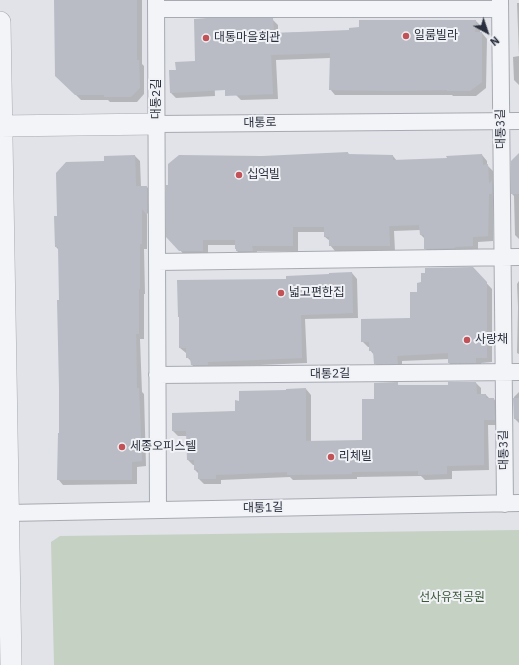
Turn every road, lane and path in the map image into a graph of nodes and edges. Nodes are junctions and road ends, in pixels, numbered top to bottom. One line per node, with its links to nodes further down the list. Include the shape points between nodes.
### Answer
1 (156, 4): 2 (street, 대통2길); 6 (street, 대통2길)
2 (500, 4): 4 (street, 대통3길)
3 (0, 22): 7 (street)
4 (501, 121): 5 (street, 대통로); 6 (street, 대통로); 9 (street, 대통3길)
5 (519, 121)
6 (157, 124): 7 (street, 대통로); 11 (street, 대통2길)
7 (1, 126): 8 (street)
8 (2, 253): 16 (street)
9 (502, 257): 10 (street); 11 (street); 12 (street, 대통3길)
10 (519, 257)
11 (157, 262): 13 (street, 대통2길)
12 (511, 372): 13 (street, 대통2길); 14 (street, 대통3길)
13 (158, 375): 15 (street, 대통2길)
14 (512, 504): 15 (street, 대통1길)
15 (158, 510): 16 (street, 대통1길)
16 (8, 513): 17 (street)
17 (11, 665)

